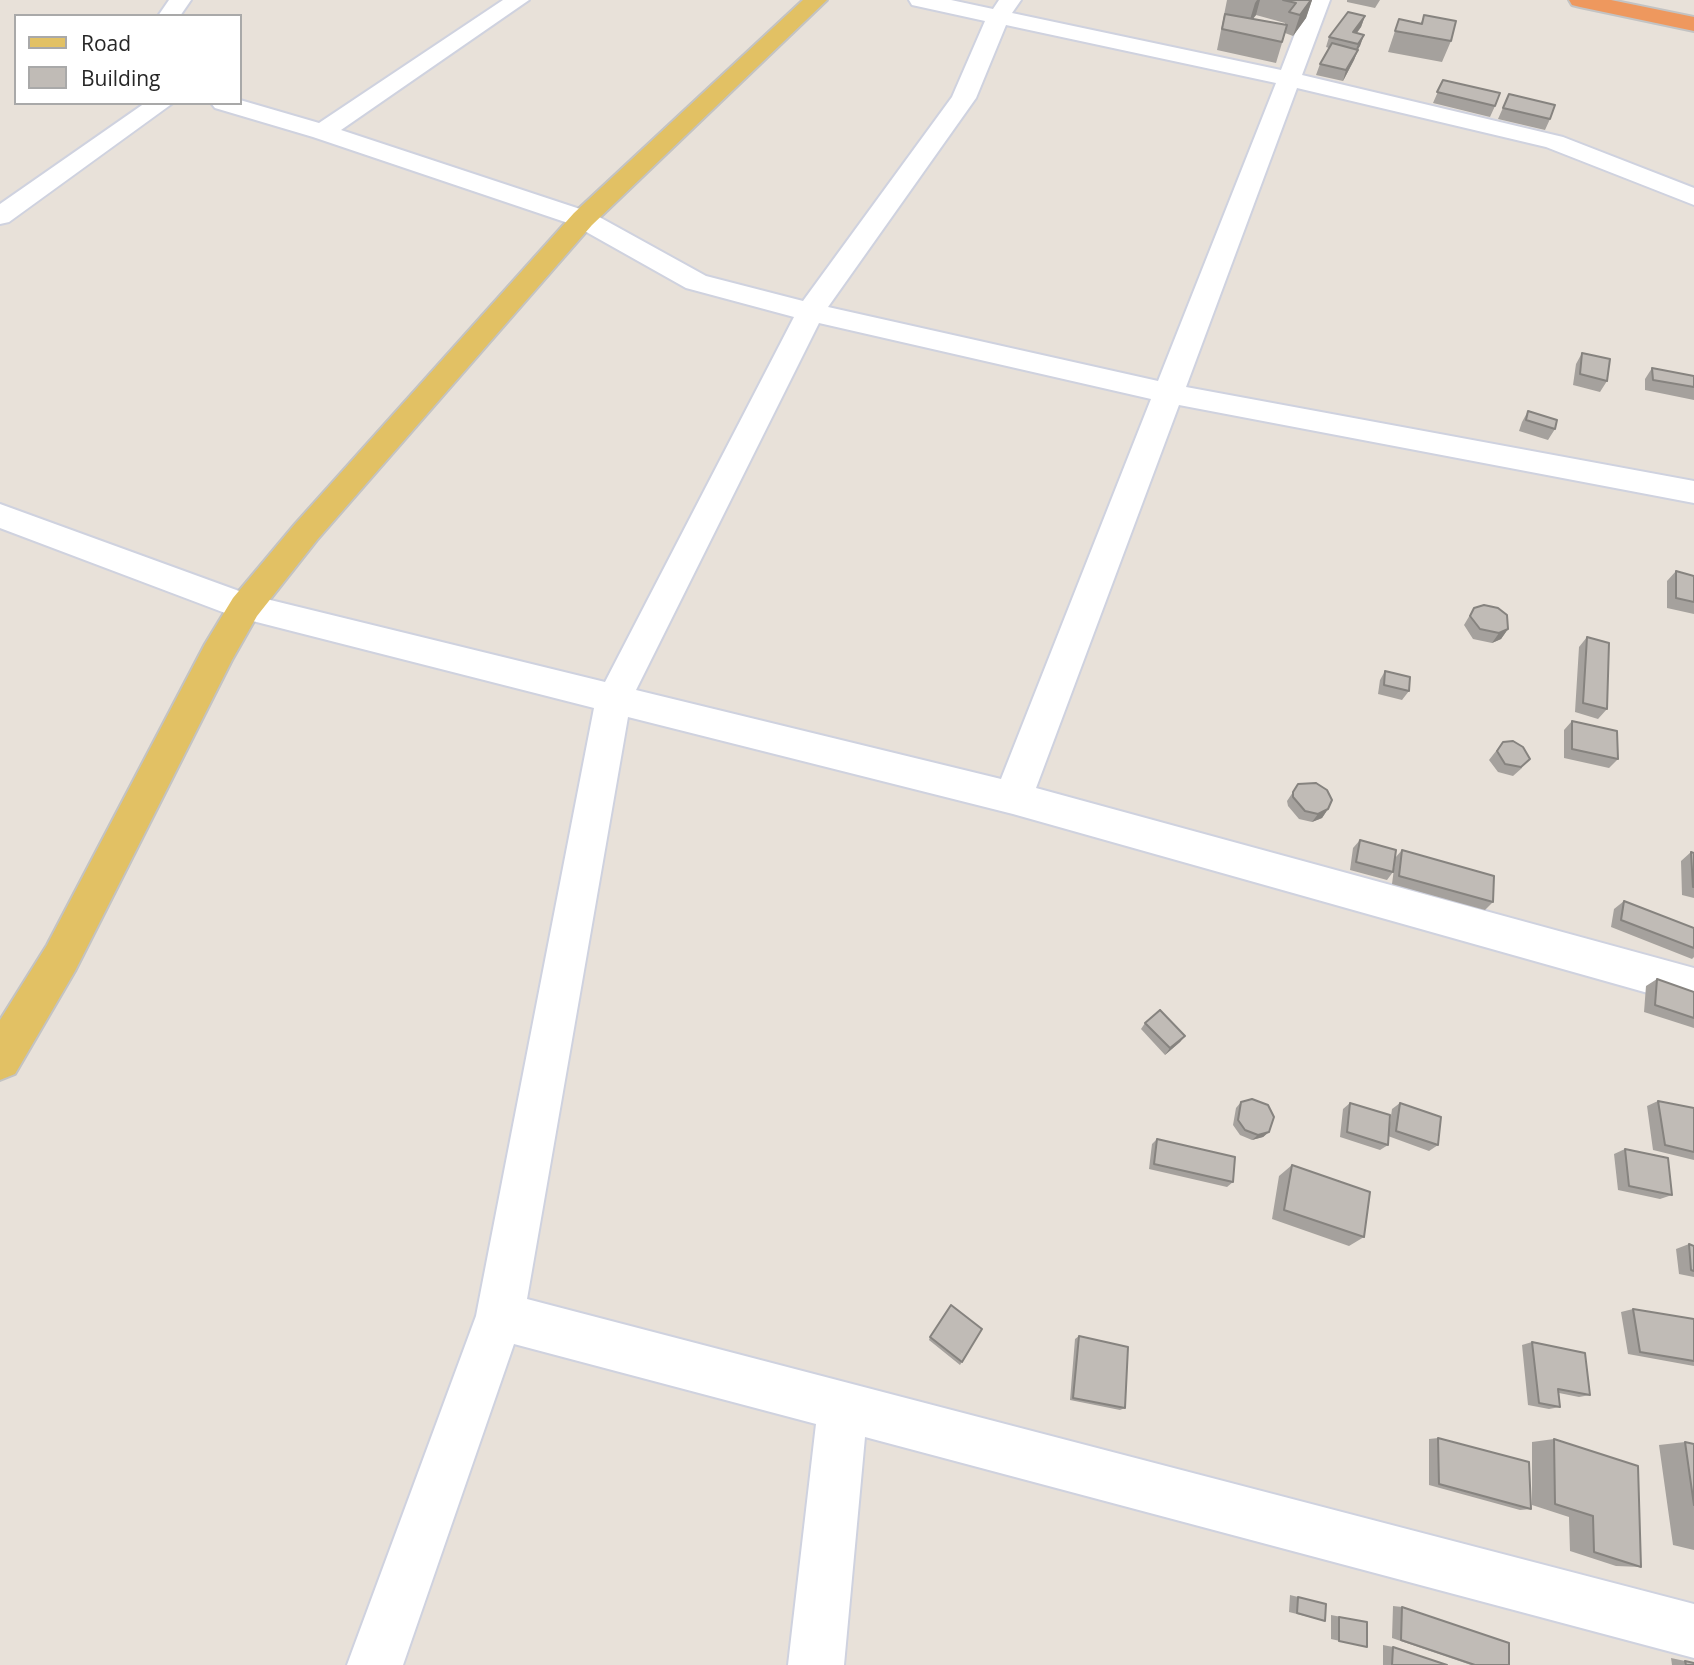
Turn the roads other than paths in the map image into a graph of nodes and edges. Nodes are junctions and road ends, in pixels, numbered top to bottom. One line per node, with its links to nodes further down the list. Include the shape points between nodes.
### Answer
1 (518, 0): 11 (street)
2 (816, 0): 14 (main road)
3 (920, 0): 6 (street)
4 (1319, 0): 8 (street)
5 (1580, 0): 7 (highway)
6 (1004, 8): 8 (street); 15 (street, via 964,97)
7 (1693, 24)
8 (1287, 78): 12 (street, via 1554,142); 16 (street)
9 (158, 105): 13 (street)
10 (230, 105): 11 (street)
11 (322, 132): 14 (street)
12 (1694, 197)
13 (0, 216)
14 (583, 219): 15 (street, via 696,282); 19 (main road)
15 (810, 312): 16 (street); 20 (street)
16 (1167, 393): 17 (street); 21 (street)
17 (1694, 492)
18 (0, 516): 19 (street)
19 (245, 607): 20 (street); 23 (main road, via 61,958)
20 (613, 701): 21 (street); 24 (street)
21 (1013, 798): 22 (street)
22 (1694, 987)
23 (0, 1059)
24 (500, 1316): 25 (street); 27 (street)
25 (843, 1406): 26 (street); 28 (street)
26 (1694, 1631)
27 (375, 1665)
28 (816, 1665)

